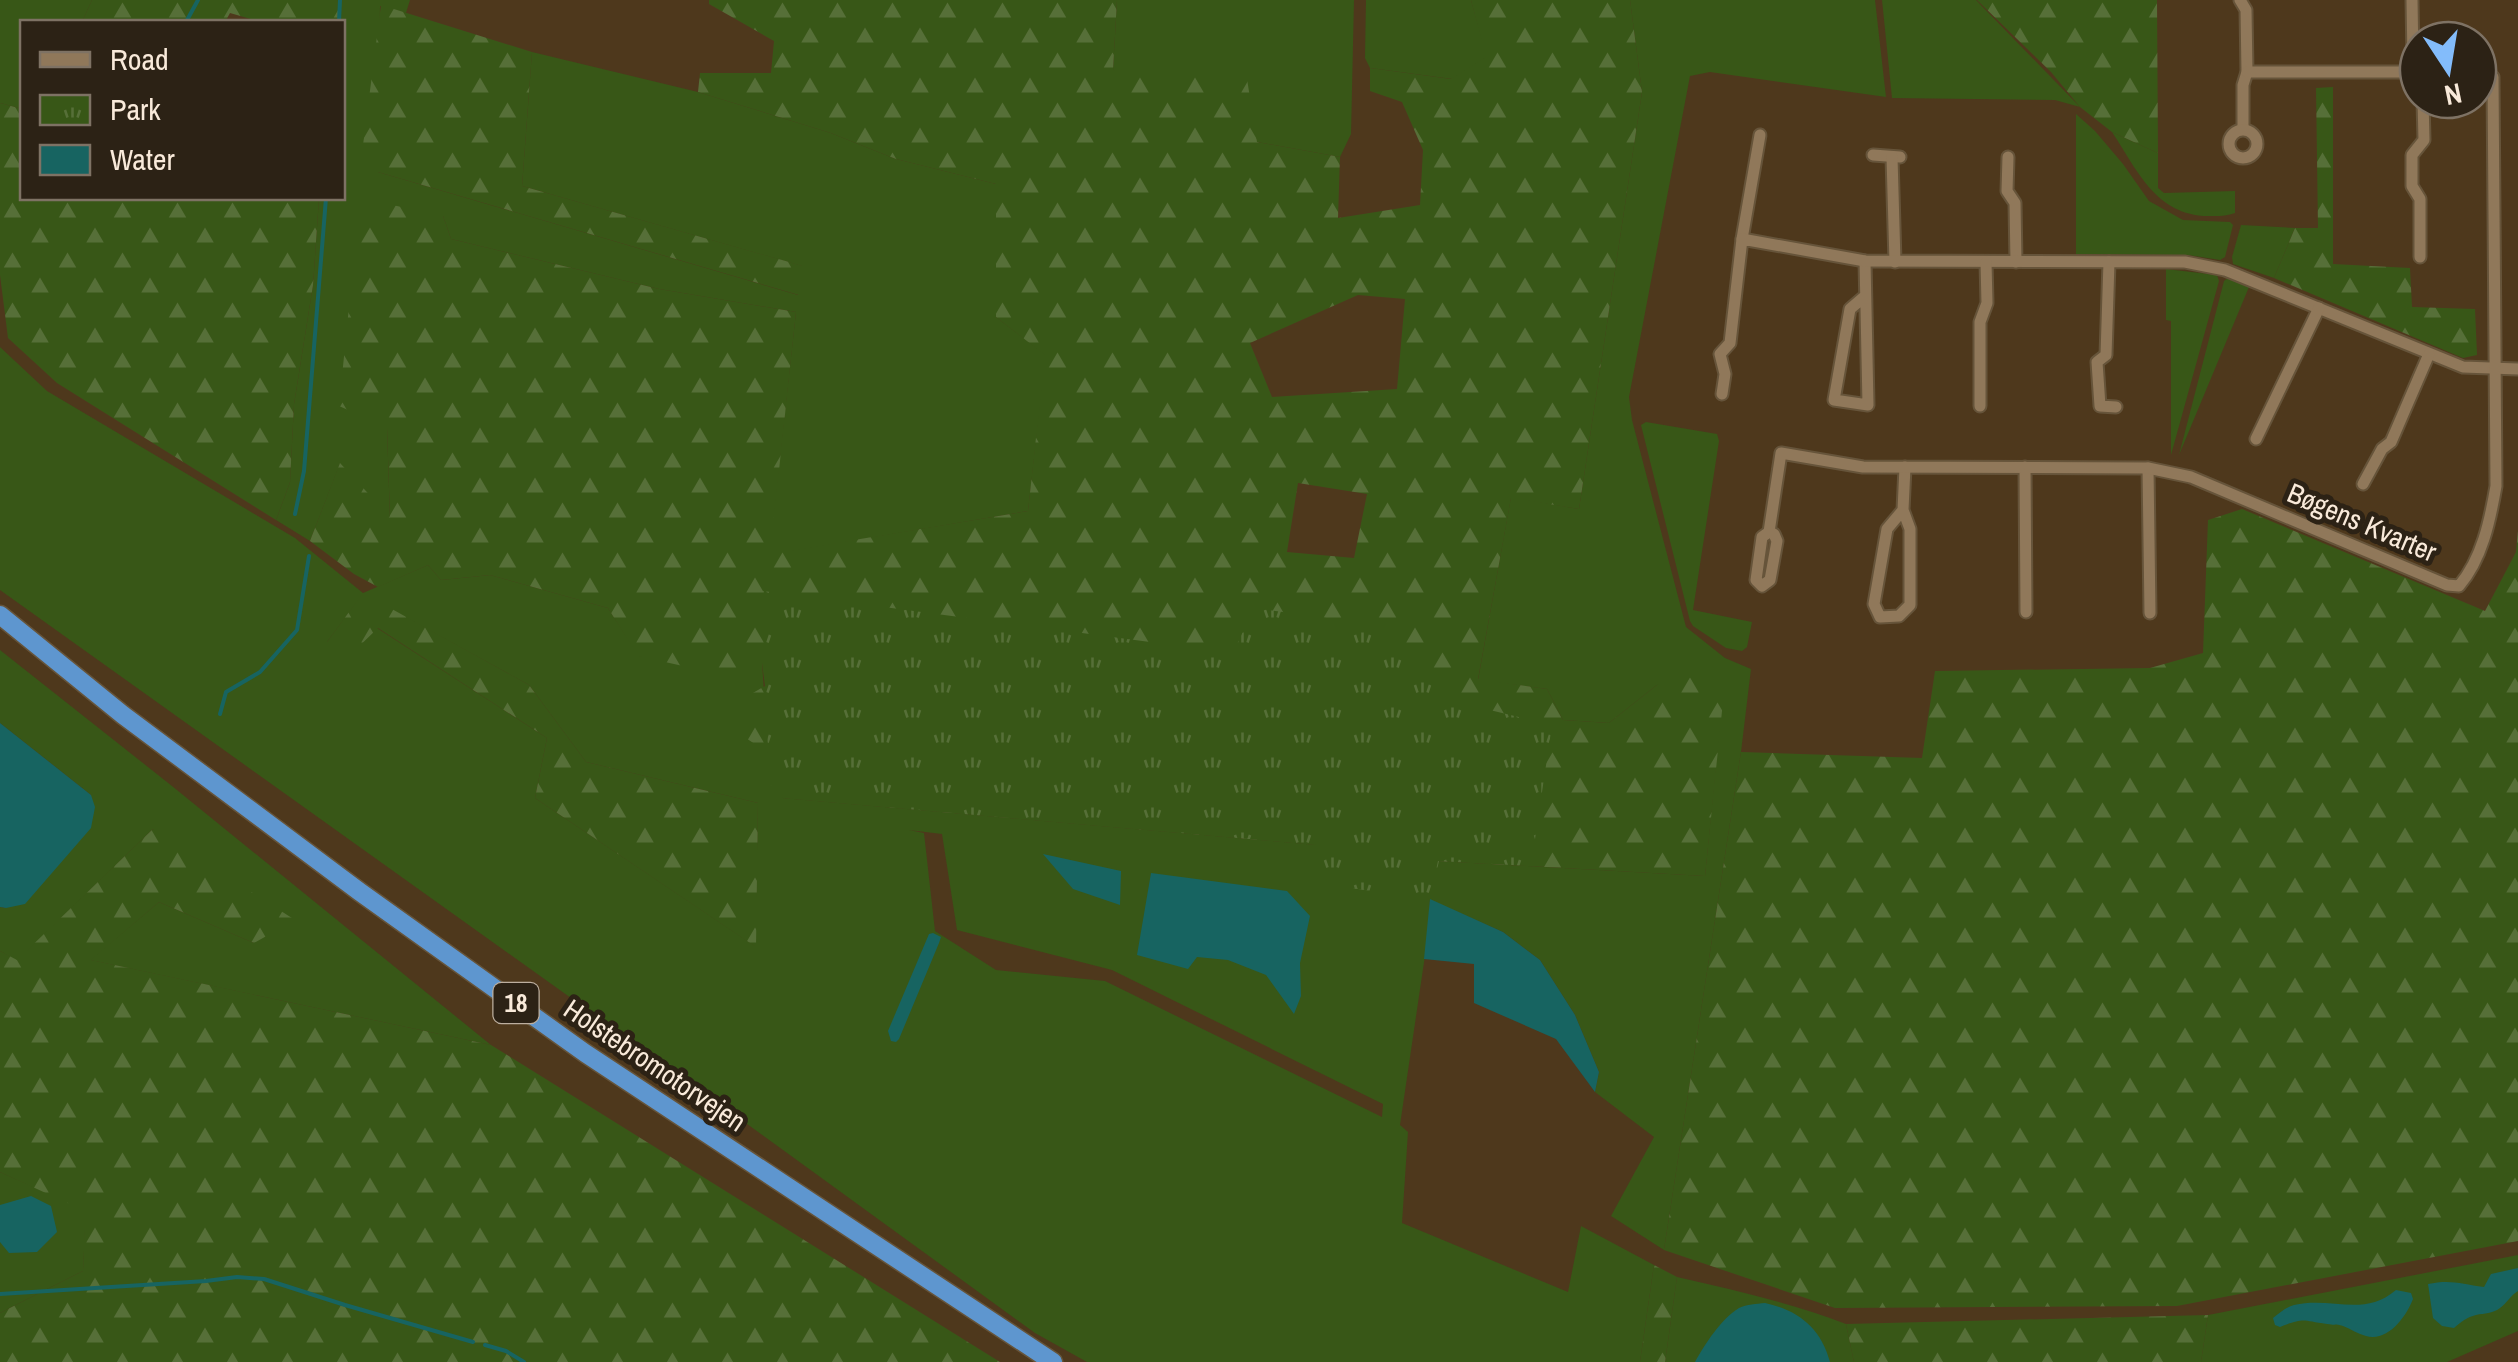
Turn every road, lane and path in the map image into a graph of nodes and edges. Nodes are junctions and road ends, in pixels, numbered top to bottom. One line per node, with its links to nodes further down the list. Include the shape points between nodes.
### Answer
1 (2240, 0): 3 (street, via 2246,10)
2 (2412, 0): 3 (street, via 2418,72)
3 (2247, 72): 6 (street)
4 (2423, 120): 11 (street, via 2424,140 2412,155)
5 (2493, 120): 20 (street, Bøgens Kvarter)
6 (2243, 129)
7 (1760, 136): 10 (street)
8 (1873, 155): 13 (street, via 1896,157)
9 (2008, 157): 15 (street)
10 (1742, 239): 12 (street); 22 (street, via 1730,344 1720,354)
11 (2420, 257)
12 (1866, 261): 13 (street); 17 (street)
13 (1895, 262): 14 (street)
14 (1986, 262): 15 (street); 23 (street)
15 (2016, 262): 16 (street)
16 (2109, 262): 18 (street, via 2185,262 2225,270); 24 (street, via 2106,355 2097,362 2100,406)
17 (1864, 297): 17 (street, via 1868,404 1834,400 1850,309)
18 (2320, 308): 19 (street); 25 (street)
19 (2429, 354): 20 (street, via 2463,367); 29 (street, Bøgens Kvarter, via 2391,442)
20 (2496, 369): 21 (street); 28 (street, Bøgens Kvarter, via 2496,486 2489,526 2459,586 2191,477)
21 (2518, 369)
22 (1722, 394)
23 (1980, 406)
24 (2116, 407)
25 (2256, 439)
26 (1905, 467): 27 (street, Bøgens Kvarter); 30 (street); 31 (street, Bøgens Kvarter, via 1781,453)
27 (2025, 468): 28 (street, Bøgens Kvarter); 32 (street)
28 (2148, 468): 33 (street)
29 (2364, 484)
30 (1903, 510): 30 (street, via 1910,529 1910,605 1898,616 1880,617 1874,604 1888,529)
31 (1769, 532)
32 (2026, 612)
33 (2150, 613)
34 (0, 615): 35 (highway, Holstebromotorvejen / 18, via 123,715 585,1053)
35 (1053, 1362)

